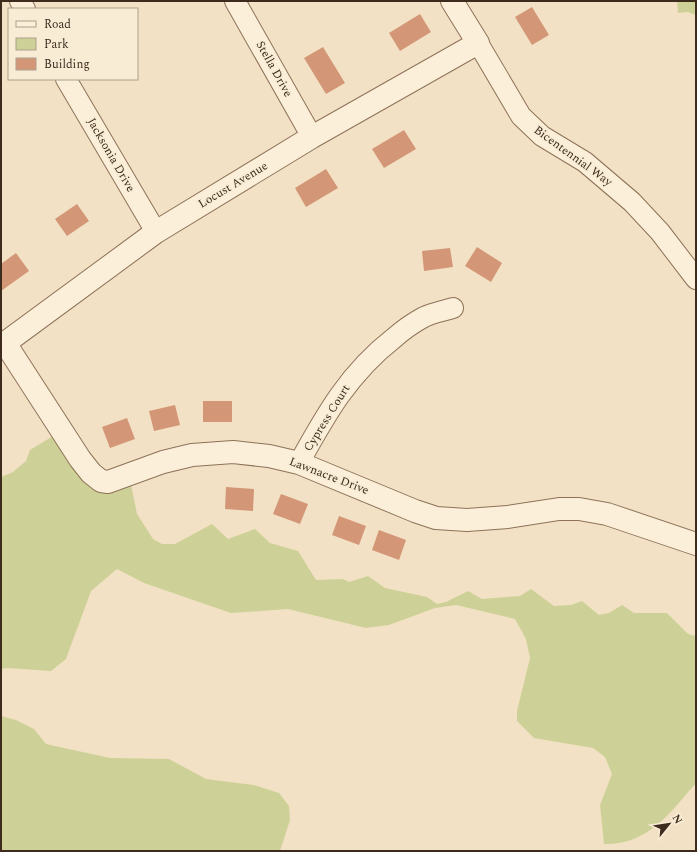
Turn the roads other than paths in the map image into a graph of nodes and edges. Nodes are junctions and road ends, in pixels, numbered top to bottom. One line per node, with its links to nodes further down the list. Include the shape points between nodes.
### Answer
1 (235, 1): 5 (street, Stella Drive)
2 (452, 1): 3 (street, Bicentennial Way)
3 (478, 43): 5 (street, Locust Avenue); 7 (street, Bicentennial Way, via 521,116 542,136 585,162 632,202 660,232)
4 (67, 80): 6 (street, Jacksonia Drive)
5 (312, 137): 6 (street, Locust Avenue)
6 (156, 232): 9 (street, Locust Avenue)
7 (696, 279)
8 (453, 308): 10 (street, Cypress Court, via 424,317 406,328 366,363 343,389)
9 (3, 345): 10 (street, Lawnacre Drive, via 80,458 100,481 108,482 192,455 233,452 270,456)
10 (299, 463): 11 (street, Lawnacre Drive, via 436,518 508,517 559,509 579,509 607,514)
11 (696, 544)

